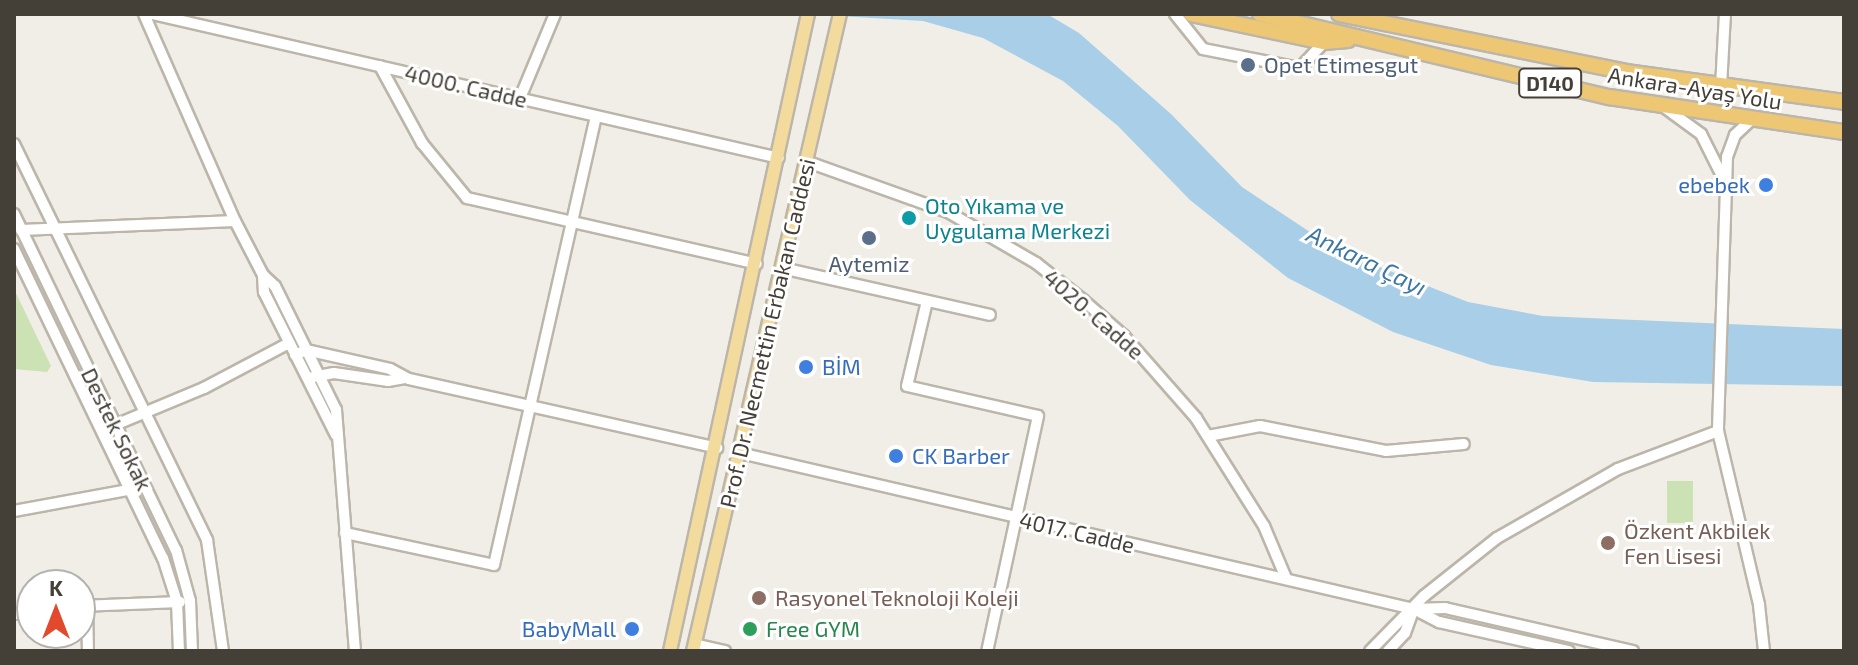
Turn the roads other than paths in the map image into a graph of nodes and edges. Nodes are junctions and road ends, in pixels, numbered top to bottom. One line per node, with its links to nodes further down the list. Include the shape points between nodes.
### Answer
1 (144, 14): 26 (street)
2 (152, 14): 13 (street, 4000. Cadde)
3 (555, 14): 15 (street)
4 (808, 14): 22 (main road, Prof. Dr. Necmettin Erbakan Caddesi)
5 (840, 14): 23 (main road, Prof. Dr. Necmettin Erbakan Caddesi)
6 (1175, 14): 12 (street, via 1203,49 1300,68)
7 (1191, 14): 12 (highway)
8 (1260, 14): 11 (highway, Ankara-Ayaş Yolu / D140)
9 (1725, 14): 14 (street)
10 (1346, 15): 14 (highway, Ankara-Ayaş Yolu / D140)
11 (1363, 39): 12 (highway); 17 (highway, Ankara-Ayaş Yolu / D140)
12 (1324, 42)
13 (380, 66): 15 (street, 4000. Cadde); 27 (street, via 422,143 458,192 480,203)
14 (1721, 87): 16 (highway, Ankara-Ayaş Yolu / D140)
15 (520, 98): 18 (street, 4000. Cadde)
16 (1844, 102)
17 (1663, 106): 19 (highway, Ankara-Ayaş Yolu / D140); 24 (street, via 1701,134)
18 (596, 116): 22 (street, 4000. Cadde); 27 (street)
19 (1751, 120): 20 (highway, Ankara-Ayaş Yolu / D140); 24 (street, via 1730,146)
20 (1844, 132)
21 (14, 144): 28 (street)
22 (779, 158): 31 (main road, Prof. Dr. Necmettin Erbakan Caddesi)
23 (805, 161): 32 (main road, Prof. Dr. Necmettin Erbakan Caddesi); 47 (street, 4020. Cadde, via 948,212 1036,263 1124,336)
24 (1725, 188): 45 (street)
25 (14, 214): 29 (street, Destek Sokak)
26 (235, 221): 28 (street); 33 (street)
27 (573, 222): 31 (street); 42 (street)
28 (56, 228): 29 (street); 43 (street)
29 (21, 230): 44 (street, Destek Sokak)
30 (14, 249): 51 (street, Destek Sokak)
31 (757, 264): 49 (main road, Prof. Dr. Necmettin Erbakan Caddesi)
32 (782, 268): 34 (street); 50 (main road, Prof. Dr. Necmettin Erbakan Caddesi)
33 (263, 275): 36 (street, via 264,292); 37 (street, via 275,286)
34 (927, 301): 35 (street); 53 (street, via 907,386 1038,416)
35 (990, 315)
36 (289, 343): 38 (street); 43 (street)
37 (306, 350): 38 (street); 39 (street); 40 (street, via 390,369)
38 (295, 355): 41 (street)
39 (318, 375): 40 (street); 41 (street); 46 (street, via 336,410)
40 (405, 378): 42 (street)
41 (307, 380): 46 (street)
42 (531, 407): 49 (street); 54 (street, via 494,565)
43 (145, 412): 44 (street); 63 (street, via 207,540)
44 (115, 425): 57 (street, Destek Sokak, via 176,550)
45 (1718, 431): 59 (street, via 1648,455 1541,511 1465,561); 72 (street, via 1759,605)
46 (337, 436): 54 (street)
47 (1208, 436): 48 (street, via 1260,426 1386,451); 55 (street, 4020. Cadde, via 1264,526)
48 (1464, 444)
49 (717, 448): 65 (main road, Prof. Dr. Necmettin Erbakan Caddesi)
50 (740, 453): 53 (street, 4017. Cadde); 60 (main road, Prof. Dr. Necmettin Erbakan Caddesi)
51 (127, 490): 52 (street); 56 (street, Destek Sokak, via 163,558)
52 (14, 511)
53 (1016, 518): 55 (street, 4017. Cadde); 67 (street)
54 (345, 533): 64 (street)
55 (1286, 578): 59 (street, 4017. Cadde)
56 (177, 602): 57 (street); 58 (street); 61 (street, Destek Sokak)
57 (190, 602): 62 (street, Destek Sokak)
58 (96, 605)
59 (1414, 609): 68 (street); 69 (street, via 1405,633); 70 (street, 4017. Cadde, via 1439,622); 71 (street, 4017. Cadde, via 1445,608)
60 (694, 648): 66 (street)
61 (179, 651)
62 (192, 651)
63 (223, 651)
64 (355, 651)
65 (670, 651)
66 (725, 651)
67 (987, 651)
68 (1370, 651)
69 (1388, 651)
70 (1569, 651)
71 (1633, 651)
72 (1764, 651)

